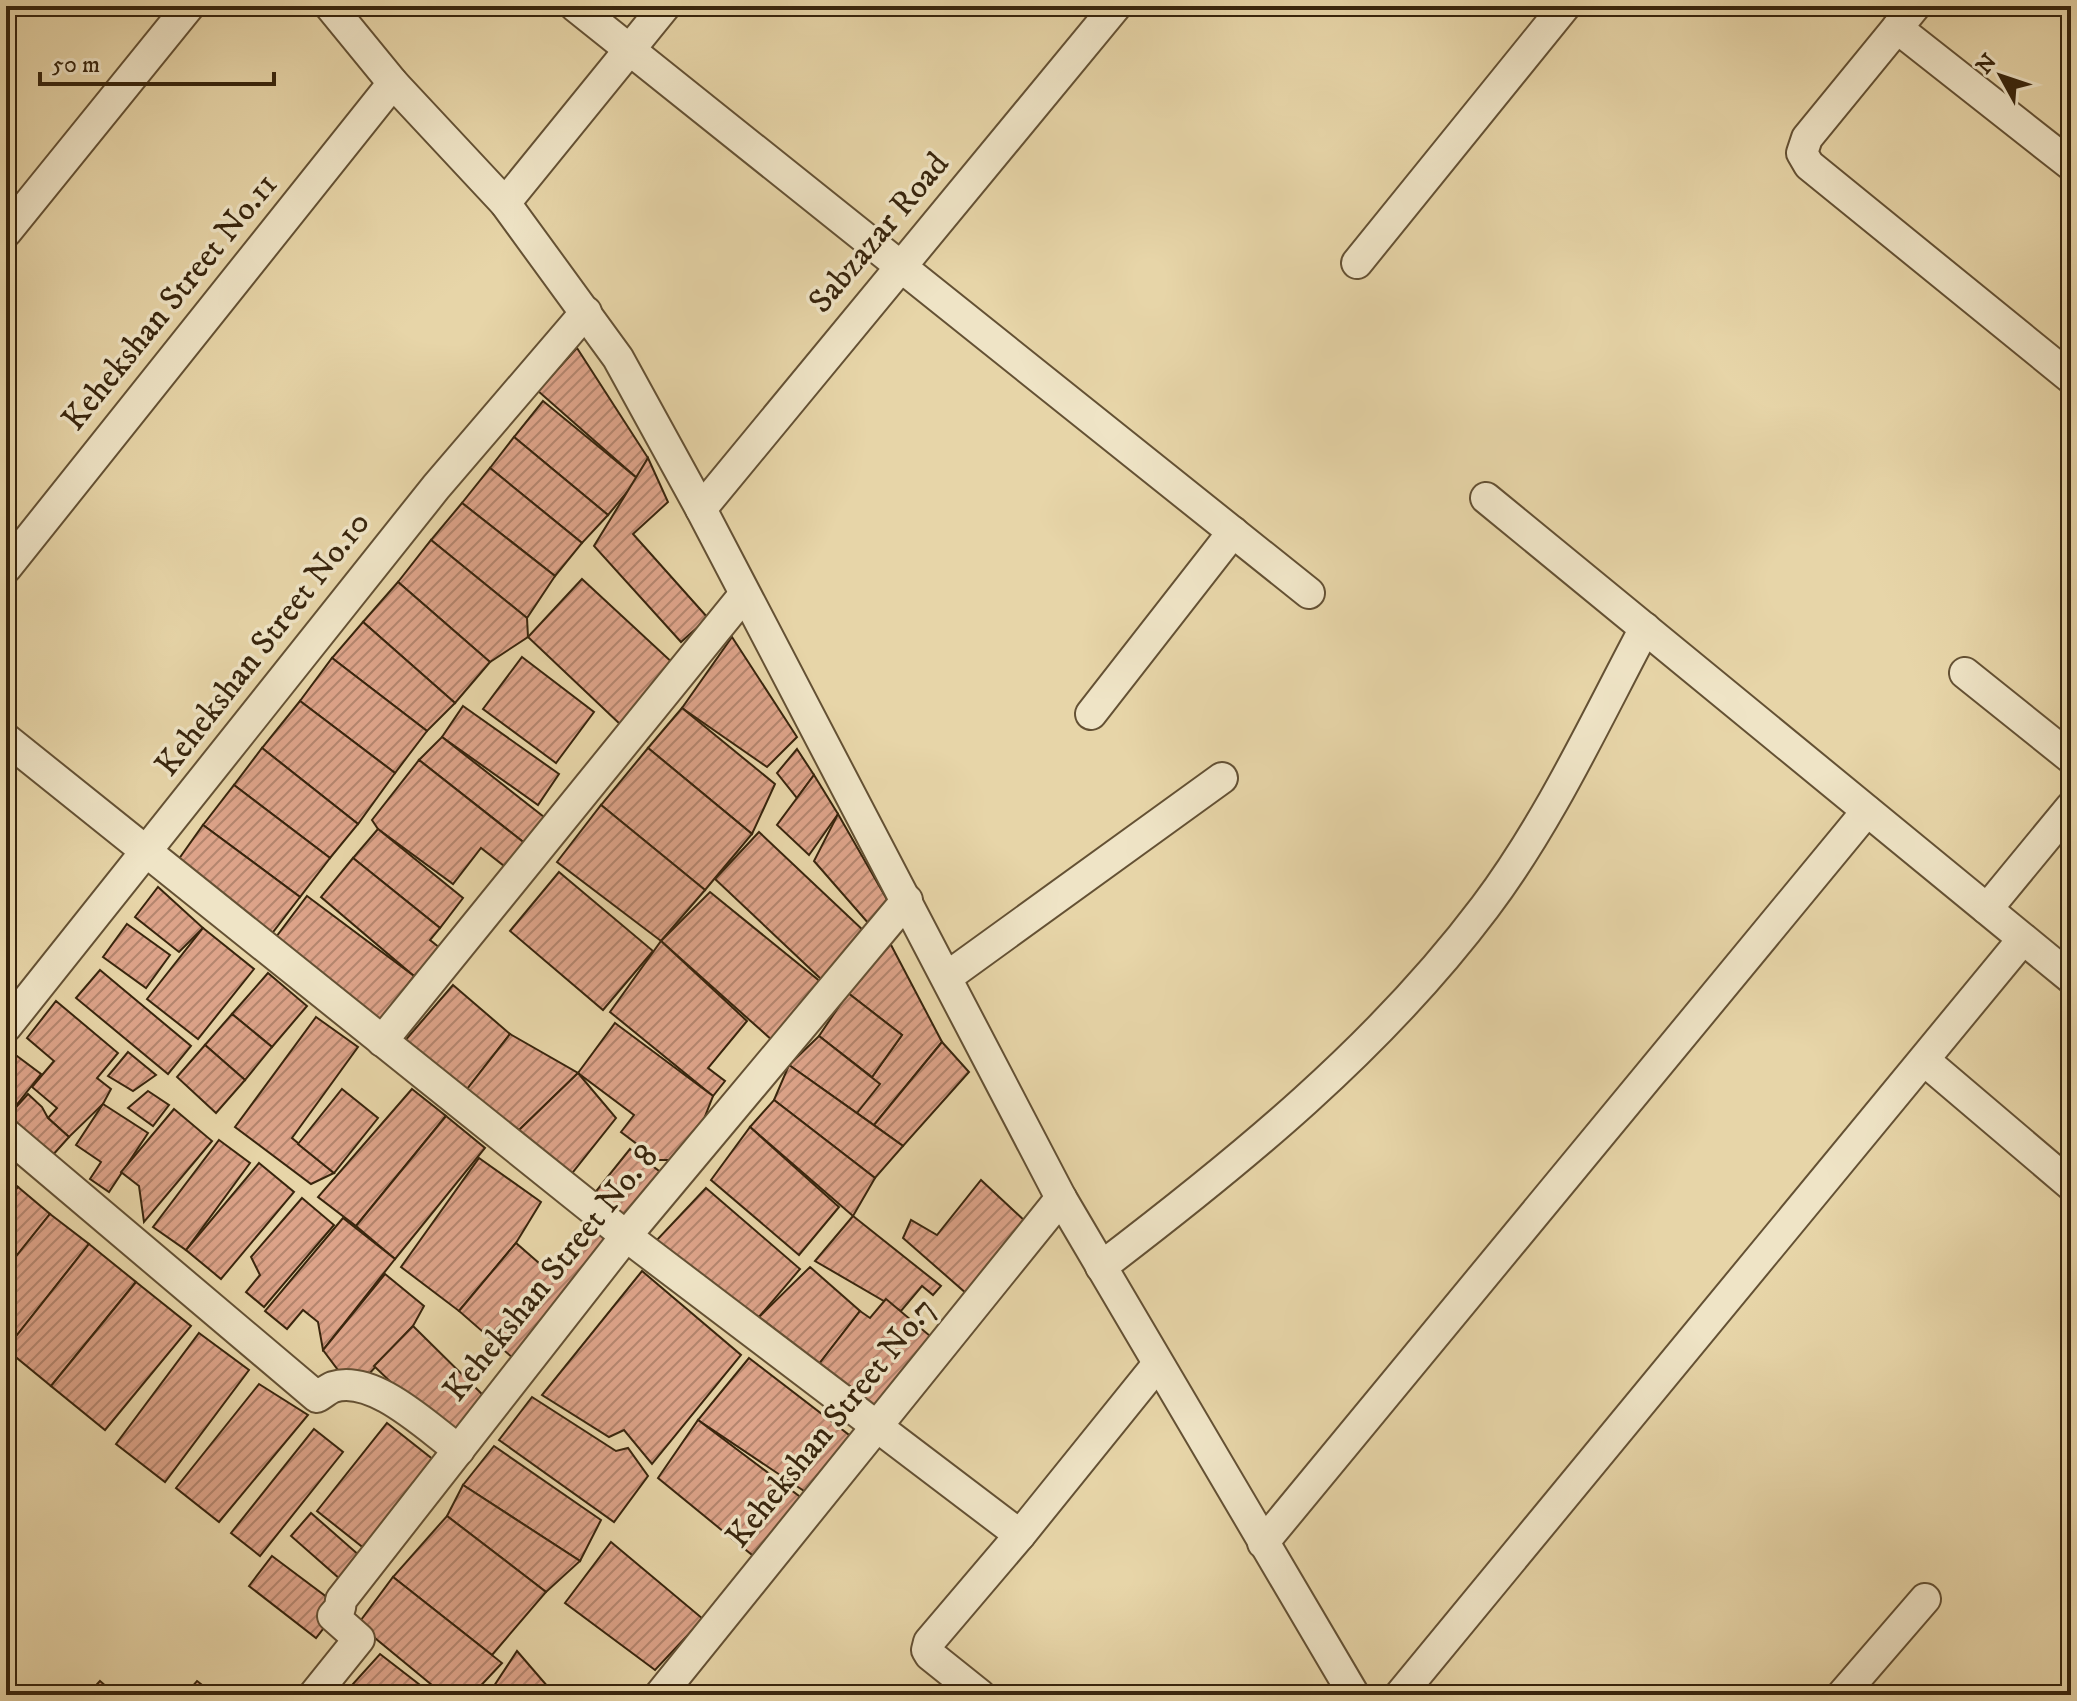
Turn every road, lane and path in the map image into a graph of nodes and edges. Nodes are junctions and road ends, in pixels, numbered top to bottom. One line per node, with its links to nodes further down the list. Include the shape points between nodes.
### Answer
1 (189, 6): 12 (street)
2 (330, 6): 9 (street)
3 (575, 6): 8 (street)
4 (665, 6): 8 (street)
5 (1116, 6): 14 (street, Sabzazar Road)
6 (1565, 6): 13 (street)
7 (1906, 17): 10 (street); 16 (street, via 1807,138 1802,153 1809,165)
8 (629, 49): 11 (street); 14 (street)
9 (393, 83): 11 (street); 20 (street, Kehekshan Street No.11)
10 (2071, 165)
11 (505, 203): 15 (street)
12 (6, 232)
13 (1357, 263)
14 (901, 267): 18 (street, Sabzazar Road); 19 (street)
15 (586, 312): 18 (street, via 618,358); 31 (street, Kehekshan Street No.10, via 436,487)
16 (2071, 378)
17 (1486, 498): 23 (street)
18 (701, 509): 22 (street)
19 (1233, 532): 21 (street); 25 (street)
20 (6, 568)
21 (1309, 593)
22 (744, 595): 32 (street); 38 (street)
23 (1645, 628): 30 (street); 44 (street, via 1544,816 1487,905 1421,987 1273,1130)
24 (1965, 673): 27 (street)
25 (1091, 714)
26 (6, 739): 31 (street)
27 (2071, 758)
28 (1222, 778): 35 (street)
29 (2071, 807): 33 (street)
30 (1867, 811): 33 (street); 49 (street)
31 (146, 853): 37 (street, Kehekshan Street No.10); 38 (street)
32 (907, 900): 35 (street); 43 (street, Kehekshan Street No. 8)
33 (1987, 909): 34 (street)
34 (2023, 939): 36 (street); 39 (street)
35 (947, 977): 42 (street)
36 (2071, 978)
37 (6, 1027)
38 (382, 1041): 43 (street)
39 (1924, 1060): 41 (street); 55 (street)
40 (6, 1134): 47 (street, via 317,1397 333,1387 378,1392)
41 (2071, 1185)
42 (1061, 1198): 44 (street); 46 (street, Kehekshan Street No.7)
43 (626, 1236): 46 (street); 47 (street, Kehekshan Street No. 8)
44 (1101, 1267): 45 (street)
45 (1158, 1364): 48 (street); 49 (street)
46 (877, 1426): 48 (street); 52 (street, Kehekshan Street No.7)
47 (459, 1450): 51 (street, Kehekshan Street No. 8, via 341,1600 333,1616 359,1639)
48 (1020, 1535): 53 (street, via 929,1642 927,1650)
49 (1263, 1543): 54 (street)
50 (1925, 1599): 56 (street)
51 (314, 1695)
52 (660, 1695)
53 (980, 1695)
54 (1354, 1695)
55 (1400, 1695)
56 (1842, 1695)

